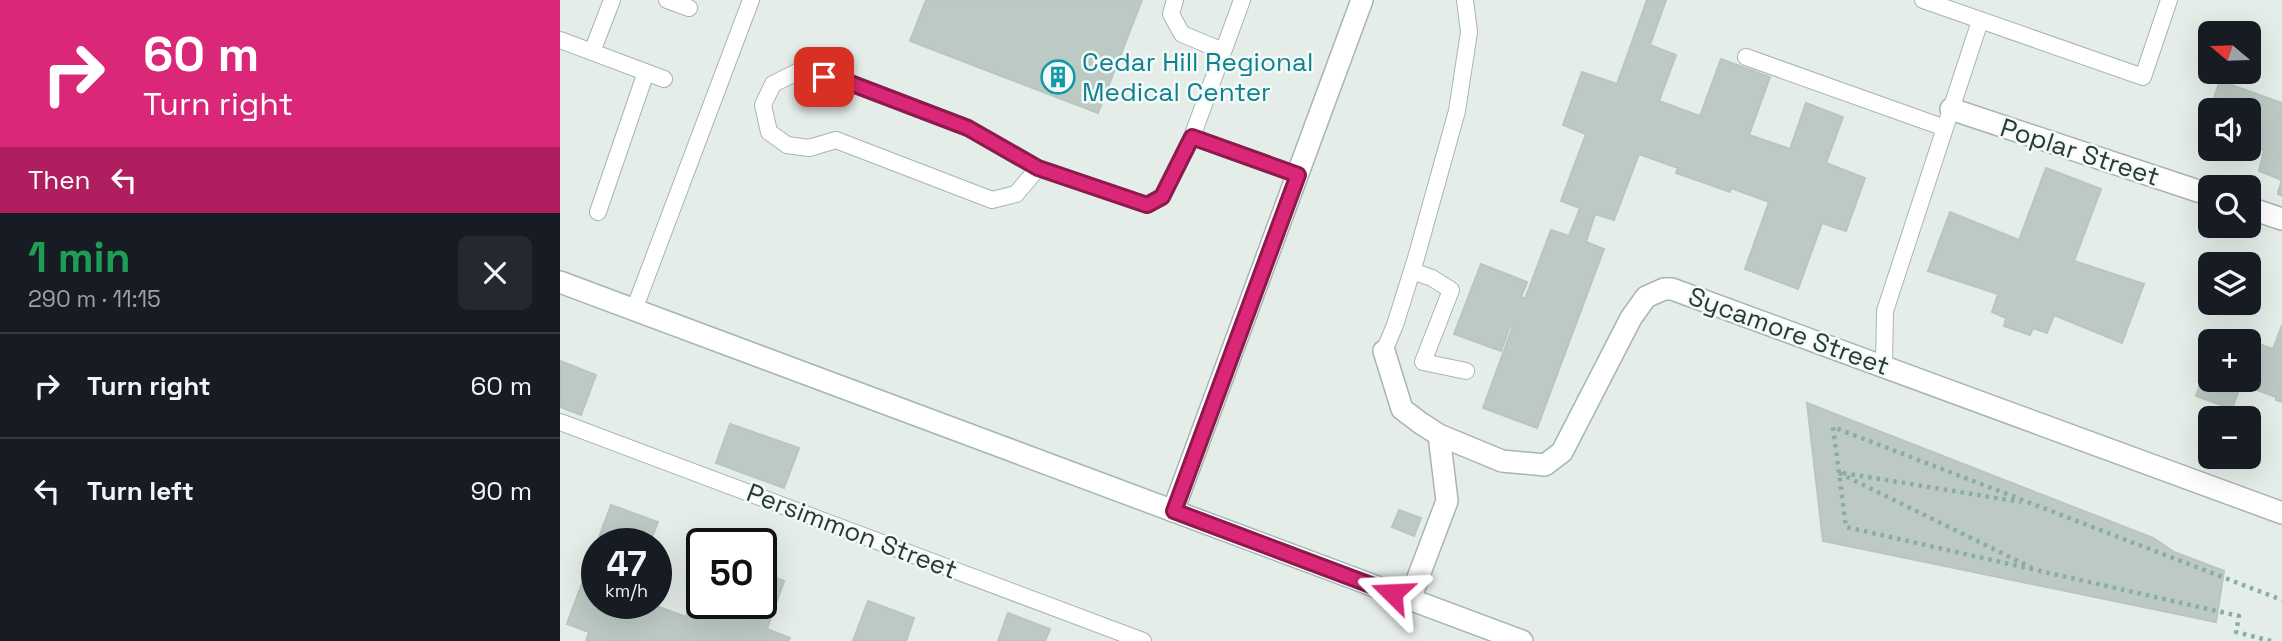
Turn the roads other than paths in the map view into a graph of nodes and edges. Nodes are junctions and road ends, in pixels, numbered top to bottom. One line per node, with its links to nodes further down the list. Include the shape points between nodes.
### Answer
1 (612, 0): 14 (lane)
2 (667, 0): 10 (lane)
3 (751, 0): 28 (lane)
4 (1175, 0): 13 (lane, via 1171,14 1182,34)
5 (1242, 0): 13 (lane)
6 (1362, 0): 21 (street)
7 (1465, 0): 26 (lane, via 1469,32 1457,111)
8 (1923, 0): 11 (lane)
9 (2169, 0): 11 (lane, via 2143,77)
10 (689, 8)
11 (1980, 21): 18 (lane)
12 (560, 40): 14 (lane)
13 (1223, 51): 19 (lane)
14 (592, 52): 16 (lane)
15 (1746, 57): 18 (lane)
16 (646, 72): 17 (lane); 23 (lane)
17 (664, 79)
18 (1948, 118): 22 (street, Poplar Street); 30 (lane, via 1885,311)
19 (1192, 137): 20 (lane, via 1162,197 1147,205); 21 (lane)
20 (1038, 168): 20 (lane, via 968,128 850,83 799,71 773,83 763,104 769,132 787,145 809,148 836,140 992,200 1016,194)
21 (1298, 175): 34 (street)
22 (2198, 191)
23 (597, 212)
24 (2261, 212): 25 (street)
25 (2282, 219)
26 (1412, 271): 29 (lane); 31 (lane, via 1451,290 1423,362)
27 (560, 282): 28 (street)
28 (634, 310): 34 (street)
29 (1384, 351): 33 (street, Sycamore Street, via 1402,409)
30 (1884, 366): 33 (street, Sycamore Street, via 1664,289 1646,297 1631,318 1562,453 1545,465 1502,461); 35 (street, Sycamore Street)
31 (1466, 371)
32 (560, 422): 37 (lane, Persimmon Street)
33 (1439, 435): 36 (street, via 1447,501)
34 (1174, 511): 36 (street)
35 (2282, 513)
36 (1410, 599): 38 (street)
37 (1143, 641)
38 (1522, 641)

